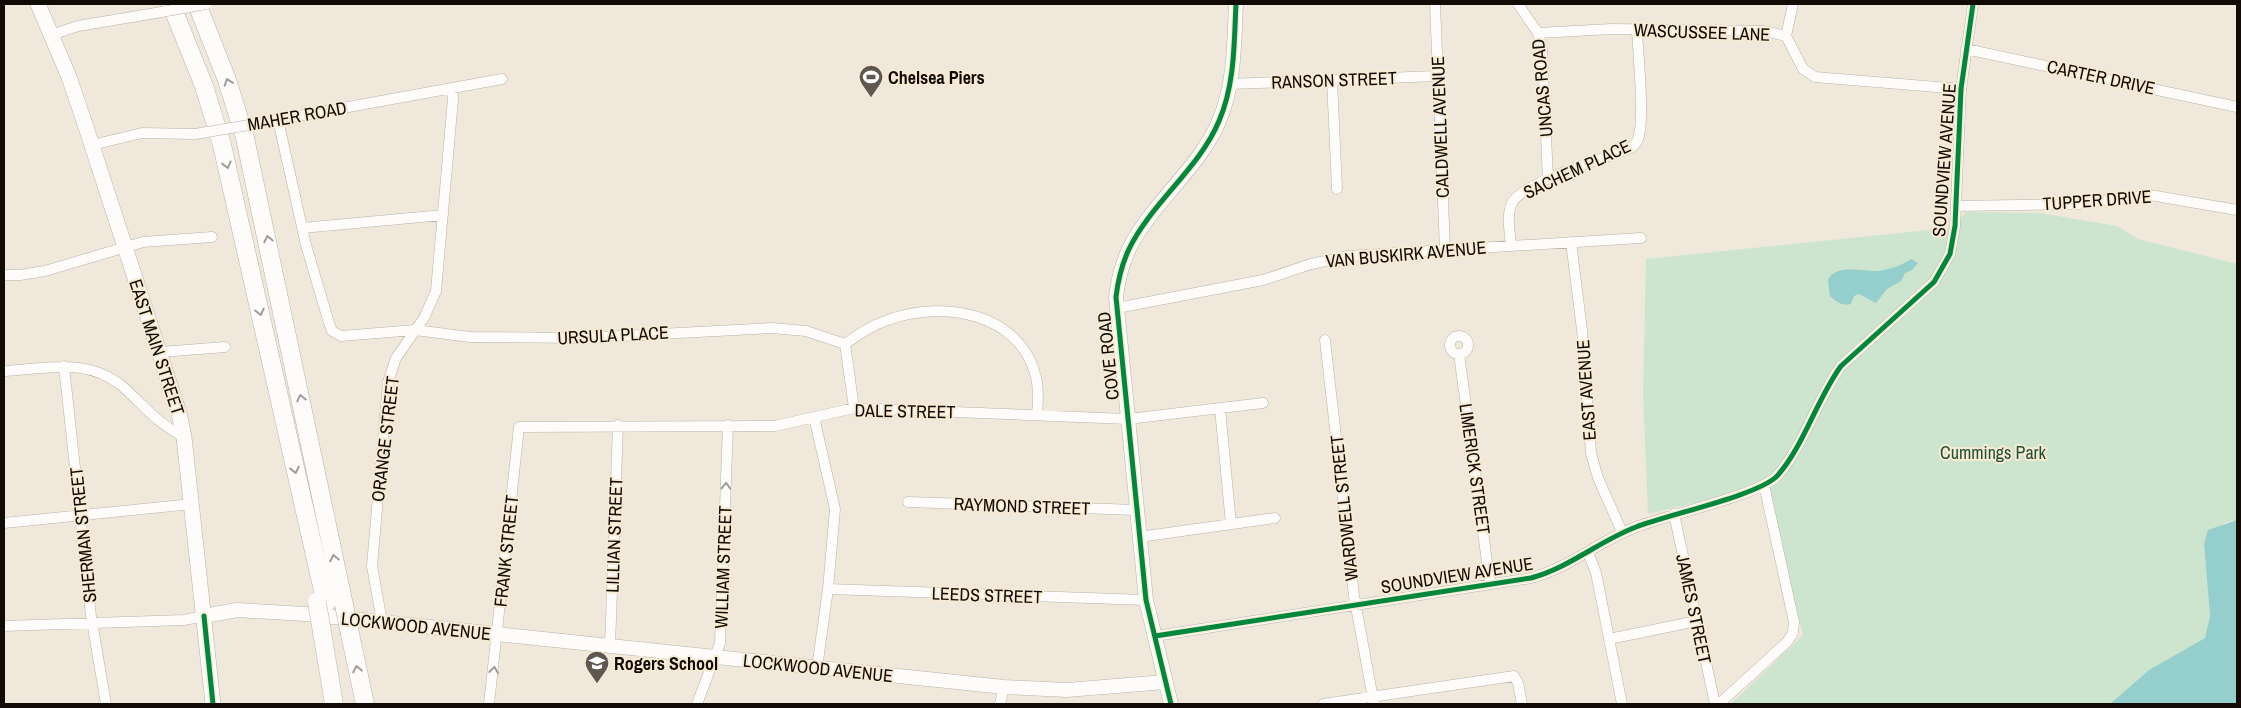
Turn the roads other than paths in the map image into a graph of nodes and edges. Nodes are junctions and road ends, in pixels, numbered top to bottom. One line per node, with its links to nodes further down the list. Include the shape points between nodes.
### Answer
1 (38, 4): 13 (main road, EAST MAIN STREET)
2 (171, 4): 20 (highway)
3 (197, 4): 93 (highway, one-way to 3, bridge, via 249,154 227,80)
4 (206, 4): 10 (street, bridge)
5 (1236, 4): 19 (street, COVE ROAD)
6 (1434, 4): 16 (street, CALDWELL AVENUE)
7 (1518, 4): 12 (street, UNCAS ROAD)
8 (1793, 4): 14 (street)
9 (1973, 4): 15 (street, SOUNDVIEW AVENUE)
10 (154, 9): 13 (street); 20 (highway)
11 (1637, 30): 12 (street, WASCUSSEE LANE); 14 (street, WASCUSSEE LANE, via 1764,31); 26 (street, SACHEM PLACE, via 1641,112 1636,144)
12 (1538, 33): 26 (street, UNCAS ROAD, via 1542,49)
13 (51, 35): 25 (main road, EAST MAIN STREET)
14 (1786, 36): 22 (street, WASCUSSEE LANE, via 1802,68 1815,77)
15 (1966, 49): 22 (street, SOUNDVIEW AVENUE); 23 (street, CARTER DRIVE)
16 (1437, 76): 18 (street, RANSON STREET); 37 (street, CALDWELL AVENUE)
17 (502, 79): 21 (street, MAHER ROAD)
18 (1332, 80): 19 (street, RANSON STREET); 27 (street)
19 (1230, 84): 39 (street, COVE ROAD, via 1219,122 1202,152 1129,249 1120,273)
20 (204, 86): 79 (highway, one-way to 79, bridge, via 229,174)
21 (452, 88): 24 (street, MAHER ROAD); 30 (street, ORANGE STREET)
22 (1961, 89): 28 (street, SOUNDVIEW AVENUE)
23 (2237, 106)
24 (278, 120): 25 (street, MAHER ROAD, bridge, via 195,134 142,133); 31 (street, URSULA PLACE)
25 (92, 145): 36 (main road, EAST MAIN STREET)
26 (1548, 179): 35 (street, SACHEM PLACE, via 1512,204 1509,217)
27 (1337, 190)
28 (1956, 206): 29 (street, TUPPER DRIVE, via 2078,204 2150,195); 58 (street, SOUNDVIEW AVENUE, via 1952,248 1941,273 1841,366 1778,476)
29 (2237, 210)
30 (443, 214): 31 (street); 40 (street, ORANGE STREET, via 436,291)
31 (302, 228): 40 (street, URSULA PLACE, via 332,331 351,337)
32 (212, 237): 36 (street, via 153,240)
33 (1641, 238): 34 (street, VAN BUSKIRK AVENUE)
34 (1571, 242): 35 (street, VAN BUSKIRK AVENUE); 67 (street, EAST AVENUE, via 1582,330 1591,453 1598,478)
35 (1511, 246): 37 (street, VAN BUSKIRK AVENUE)
36 (124, 248): 38 (street, via 45,271); 44 (main road, EAST MAIN STREET)
37 (1445, 250): 39 (street, VAN BUSKIRK AVENUE, via 1328,259 1256,282)
38 (4, 275)
39 (1117, 308): 53 (street, COVE ROAD)
40 (415, 330): 42 (street, URSULA PLACE, via 470,337 530,339 772,328 806,331); 76 (street, ORANGE STREET, via 396,358 388,382 372,566)
41 (1325, 340): 73 (street, WARDWELL STREET)
42 (845, 344): 49 (street); 51 (street, via 878,324 916,313 952,312 984,318 1009,332 1028,358 1036,377)
43 (225, 347): 44 (street)
44 (161, 352): 57 (main road, EAST MAIN STREET)
45 (1460, 354): 70 (street, LIMERICK STREET)
46 (64, 366): 47 (street); 57 (street, via 90,369 111,379 165,427); 63 (street, SHERMAN STREET)
47 (4, 371)
48 (1263, 403): 50 (street, DALE STREET)
49 (854, 408): 51 (street, DALE STREET); 52 (street, DALE STREET)
50 (1220, 409): 53 (street, DALE STREET); 66 (street)
51 (1037, 415): 53 (street, DALE STREET)
52 (814, 417): 55 (street, DALE STREET, via 775,426); 71 (street, via 834,503)
53 (1128, 420): 61 (street, COVE ROAD)
54 (618, 425): 55 (street, DALE STREET); 56 (street, DALE STREET); 83 (street, LILLIAN STREET)
55 (728, 425): 84 (street, WILLIAM STREET, one-way to 55, via 720,643)
56 (519, 427): 80 (street, FRANK STREET)
57 (184, 437): 60 (main road, EAST MAIN STREET)
58 (1764, 485): 62 (street, SOUNDVIEW AVENUE); 102 (street, via 1794,633)
59 (908, 502): 61 (street, RAYMOND STREET)
60 (192, 504): 63 (street); 74 (main road, EAST MAIN STREET)
61 (1136, 510): 68 (street, COVE ROAD)
62 (1674, 514): 67 (street, SOUNDVIEW AVENUE); 75 (street, JAMES STREET)
63 (80, 515): 65 (street); 77 (street, SHERMAN STREET)
64 (1275, 518): 66 (street)
65 (4, 523)
66 (1231, 524): 68 (street)
67 (1622, 532): 69 (street, SOUNDVIEW AVENUE)
68 (1139, 537): 72 (street, COVE ROAD)
69 (1588, 552): 70 (street, SOUNDVIEW AVENUE, via 1550,573); 82 (street, via 1596,573)
70 (1490, 584): 73 (street, SOUNDVIEW AVENUE)
71 (828, 589): 72 (street, LEEDS STREET); 85 (street)
72 (1146, 600): 81 (street, COVE ROAD)
73 (1356, 604): 81 (street, SOUNDVIEW AVENUE); 88 (street, WARDWELL STREET)
74 (204, 616): 76 (street, LOCKWOOD AVENUE, via 243,610); 77 (street); 90 (main road, EAST MAIN STREET)
75 (1697, 621): 82 (street); 101 (street, JAMES STREET)
76 (382, 622): 80 (street, LOCKWOOD AVENUE)
77 (93, 623): 78 (street); 89 (street, SHERMAN STREET)
78 (4, 626)
79 (327, 632): 91 (highway); 92 (highway)
80 (498, 635): 83 (street, LOCKWOOD AVENUE); 94 (street, FRANK STREET, one-way to 80)
81 (1155, 636): 86 (street, COVE ROAD)
82 (1609, 639): 100 (street)
83 (610, 646): 84 (street, LOCKWOOD AVENUE)
84 (716, 656): 85 (street, LOCKWOOD AVENUE); 95 (street, WILLIAM STREET)
85 (817, 668): 87 (street, LOCKWOOD AVENUE)
86 (1165, 682): 87 (street, LOCKWOOD AVENUE, via 1067,690); 97 (street, COVE ROAD)
87 (1004, 687): 96 (street)
88 (1373, 700): 98 (street); 99 (street, via 1514,676)
89 (106, 704)
90 (213, 704)
91 (334, 704)
92 (347, 704)
93 (365, 704)
94 (490, 704)
95 (697, 704)
96 (1000, 704)
97 (1171, 704)
98 (1323, 704)
99 (1522, 704)
100 (1622, 704)
101 (1715, 704)
102 (1719, 704)

